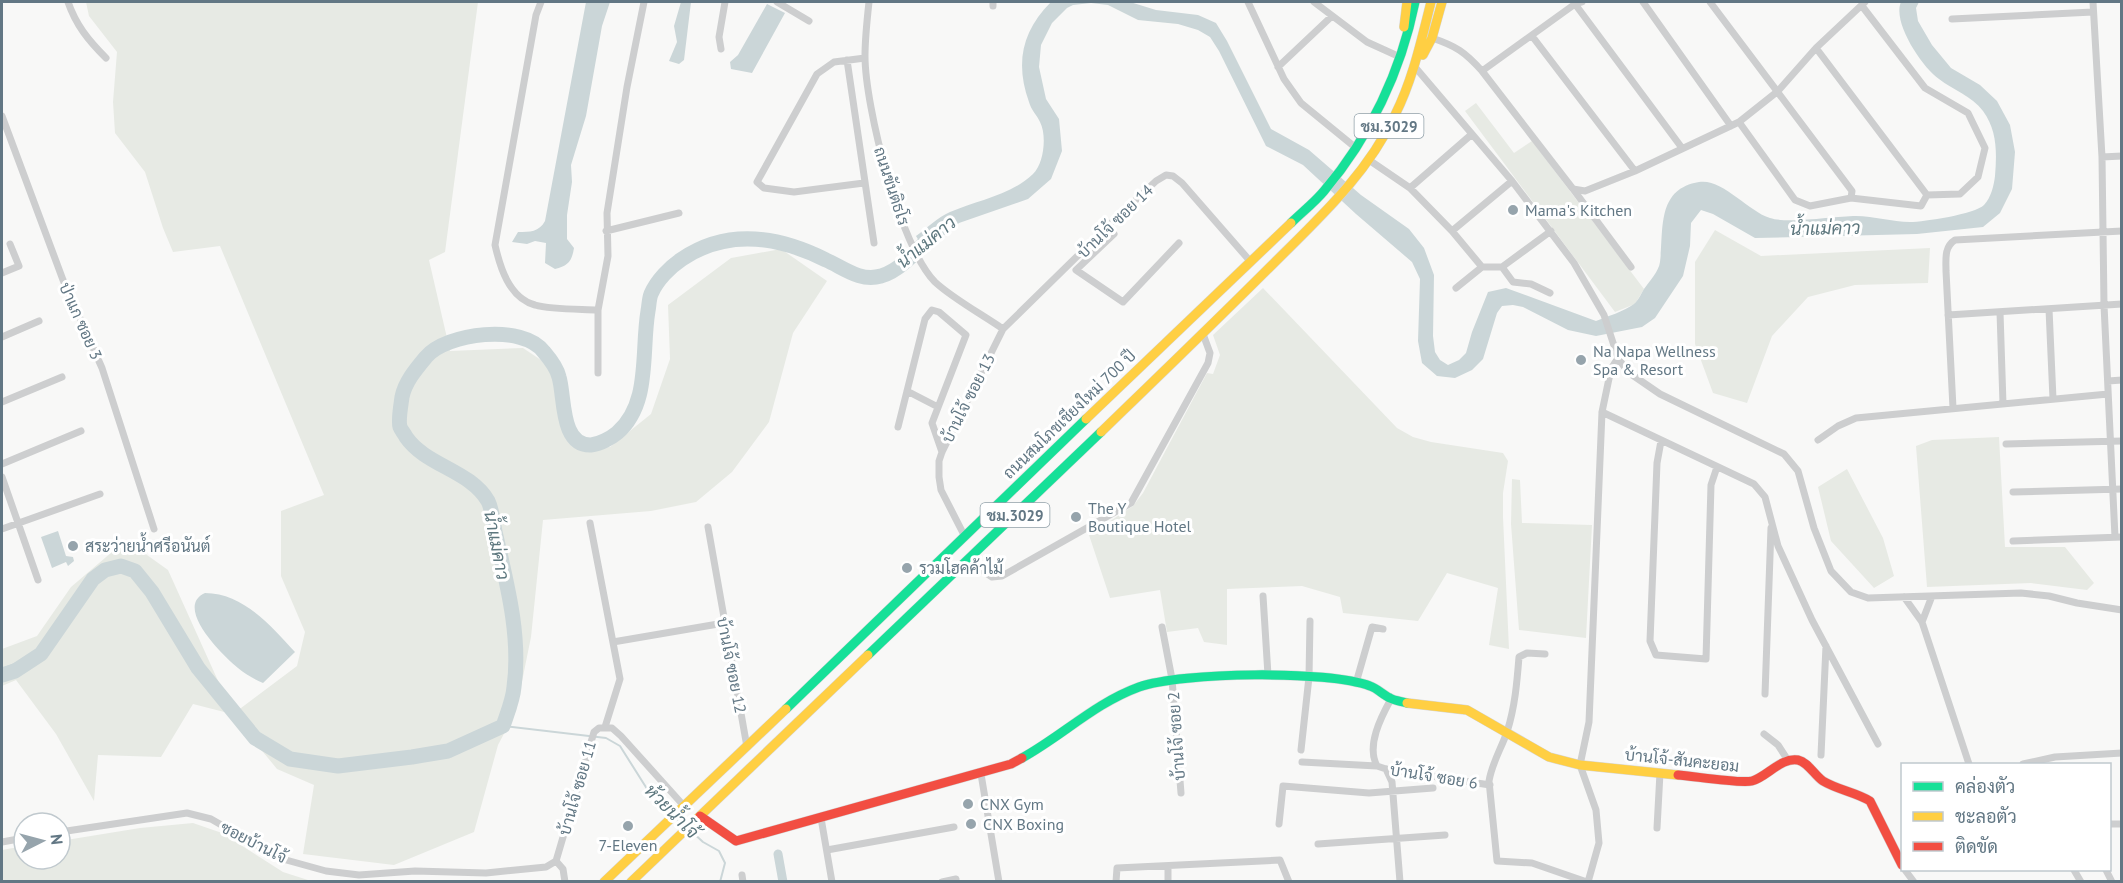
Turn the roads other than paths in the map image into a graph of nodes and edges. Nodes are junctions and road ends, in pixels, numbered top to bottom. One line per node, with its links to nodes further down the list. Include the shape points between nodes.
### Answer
1 (68, 2): 27 (street, via 86,38)
2 (541, 2): 69 (street, via 495,244 509,285 524,299 535,305)
3 (644, 2): 51 (street)
4 (725, 2): 25 (street, via 719,37)
5 (777, 2): 21 (street)
6 (869, 2): 28 (street, ถนนขันติธโร)
7 (1248, 2): 30 (street)
8 (1314, 2): 19 (street)
9 (1407, 2): 26 (main road)
10 (1415, 2): 26 (main road, ถนนสมโภชเชียงใหม่ 700 ปี / ชม.3029)
11 (1431, 2): 31 (main road, ชม.3029)
12 (1442, 2): 23 (main road)
13 (1643, 2): 35 (street)
14 (1710, 2): 33 (street)
15 (2093, 2): 18 (street)
16 (1579, 3): 22 (street); 38 (street)
17 (1864, 4): 24 (street); 47 (street, via 1925,88 1968,113 1985,148 1978,177 1960,194)
18 (2093, 12): 20 (street); 40 (street)
19 (1332, 16): 26 (street, via 1367,42); 30 (street)
20 (1952, 19)
21 (809, 21)
22 (1532, 36): 32 (street); 42 (street)
23 (1432, 38): 31 (main road); 32 (street, via 1466,53)
24 (1816, 48): 33 (street); 47 (street)
25 (721, 49)
26 (1401, 53): 37 (main road, ถนนสมโภชเชียงใหม่ 700 ปี / ชม.3029, via 1384,96)
27 (106, 58)
28 (865, 58): 29 (street); 73 (street, ถนนขันติธโร, via 877,139 898,210 920,261 935,281)
29 (847, 60): 44 (street); 44 (street, via 834,62 817,74 757,182 764,188 794,192)
30 (1278, 67): 37 (street, via 1300,103)
31 (1416, 67): 36 (street); 41 (main road, ชม.3029, via 1395,116)
32 (1482, 71): 46 (street)
33 (1778, 91): 35 (street); 48 (street, via 1852,190)
34 (2, 119): 109 (street, ป่าแก ซอย 3, via 63,280 102,368)
35 (1735, 124): 38 (street); 48 (street, via 1795,200 1810,206)
36 (1472, 134): 43 (street); 45 (street)
37 (1356, 147): 59 (main road, ถนนสมโภชเชียงใหม่ 700 ปี / ชม.3029, via 1323,192)
38 (1682, 148): 42 (street)
39 (2121, 156): 40 (street)
40 (2102, 157): 54 (street)
41 (1369, 160): 45 (street); 74 (main road, ชม.3029, via 1335,202)
42 (1635, 171): 46 (street, via 1585,191)
43 (1512, 181): 52 (street); 53 (street)
44 (864, 183): 56 (street)
45 (1410, 188): 52 (street)
46 (1573, 189): 62 (street)
47 (1927, 195): 48 (street, via 1922,206)
48 (1851, 198)
49 (679, 213): 51 (street)
50 (1107, 227): 57 (street, via 1114,234 1076,270 1123,302); 59 (street, บ้านโจ้ ซอย 14, via 1156,182 1166,175 1173,176); 73 (street, บ้านโจ้ ซอย 14)
51 (606, 231): 69 (street, via 608,256)
52 (1452, 231): 60 (street)
53 (1551, 231): 61 (street); 76 (street, via 1604,315)
54 (2104, 231): 55 (street); 67 (street); 71 (street, via 1955,240 1947,250)
55 (2121, 231)
56 (874, 243)
57 (1179, 243)
58 (10, 244): 63 (street, via 19,266)
59 (1250, 261): 110 (main road, ถนนสมโภชเชียงใหม่ 700 ปี / ชม.3029)
60 (1482, 267): 61 (street); 64 (street)
61 (1502, 267): 65 (street, via 1513,282 1531,284)
62 (1631, 267)
63 (2, 273)
64 (1456, 288)
65 (1550, 293)
66 (2121, 304): 67 (street)
67 (2104, 305): 68 (street); 80 (street)
68 (2049, 309): 70 (street); 83 (street)
69 (598, 310): 77 (street)
70 (2000, 312): 71 (street); 85 (street)
71 (1948, 315): 87 (street)
72 (39, 321): 75 (street)
73 (1003, 329): 96 (street, บ้านโจ้ ซอย 13)
74 (1203, 334): 113 (main road, ชม.3029); 113 (street, via 1210,352 1208,363 1131,503 1002,576 992,577 982,571)
75 (2, 337)
76 (1617, 354): 88 (street); 117 (street, via 1628,372 1660,394 1784,454 1798,471 1831,571 1851,592 1868,597)
77 (598, 373)
78 (62, 377): 84 (street)
79 (2121, 380): 80 (street)
80 (2108, 381): 82 (street)
81 (906, 391): 86 (street); 86 (street, via 925,319 932,310 939,312 966,335); 89 (street)
82 (2108, 394): 83 (street); 94 (street)
83 (2053, 399): 85 (street)
84 (2, 402)
85 (2003, 404): 87 (street)
86 (938, 407): 96 (street, via 932,423)
87 (1953, 408): 91 (street, via 1856,418)
88 (1602, 412): 92 (street); 145 (street, via 1589,722)
89 (898, 427)
90 (81, 431): 97 (street)
91 (1818, 440)
92 (1661, 441): 98 (street); 98 (street, via 1650,641 1656,655 1706,659 1711,485)
93 (2121, 441): 94 (street)
94 (2110, 442): 95 (street); 101 (street)
95 (2006, 444)
96 (942, 452): 110 (street, บ้านโจ้ ซอย 13, via 941,490)
97 (2, 464)
98 (1716, 467): 104 (street, via 1754,484 1765,497)
99 (2, 477): 105 (street)
100 (2121, 489): 101 (street)
101 (2113, 490): 102 (street); 111 (street)
102 (2013, 492)
103 (100, 494): 105 (street)
104 (1772, 517): 125 (street, via 1778,546); 131 (street)
105 (18, 523): 108 (street); 114 (street)
106 (590, 523): 124 (street)
107 (708, 527): 121 (street, บ้านโจ้ ซอย 12)
108 (2, 529)
109 (154, 529)
110 (964, 535): 137 (main road, ถนนสมโภชเชียงใหม่ 700 ปี / ชม.3029)
111 (2118, 537): 112 (street)
112 (2013, 542)
113 (972, 556): 155 (main road, ชม.3029)
114 (38, 580)
115 (1263, 596): 127 (street)
116 (1932, 596): 117 (street); 118 (street, via 2021,593); 120 (street)
117 (1904, 597): 120 (street)
118 (2121, 610)
119 (1310, 621): 128 (street)
120 (1922, 622): 143 (street)
121 (724, 623): 124 (street); 137 (street, บ้านโจ้ ซอย 12)
122 (1162, 627): 129 (street, บ้านโจ้ ซอย 2)
123 (1383, 629): 130 (street, via 1372,627)
124 (613, 642): 133 (street, via 620,679)
125 (1826, 646): 136 (street); 140 (street)
126 (1545, 654): 134 (street, via 1527,652 1519,657 1516,696)
127 (1268, 675): 128 (main road, บ้านโจ้-สันคะยอม); 129 (main road, บ้านโจ้-สันคะยอม)
128 (1309, 677): 130 (main road, บ้านโจ้-สันคะยอม); 138 (street)
129 (1172, 679): 149 (main road, บ้านโจ้-สันคะยอม, via 1139,687 1095,708 1046,745 1011,764); 153 (street, บ้านโจ้ ซอย 2)
130 (1356, 683): 132 (main road, บ้านโจ้-สันคะยอม, via 1371,686)
131 (1765, 694)
132 (1391, 699): 134 (main road, บ้านโจ้-สันคะยอม, via 1467,710); 146 (street, บ้านโจ้ ซอย 6, via 1375,736 1373,758)
133 (605, 727): 154 (street, บ้านโจ้ ซอย 11, via 621,736); 165 (street, บ้านโจ้ ซอย 11, via 594,732)
134 (1506, 734): 145 (main road, บ้านโจ้-สันคะยอม, via 1549,757); 150 (street, via 1491,770)
135 (1764, 734): 142 (street, via 1779,745)
136 (1878, 744)
137 (747, 747): 154 (main road, ถนนสมโภชเชียงใหม่ 700 ปี / ชม.3029)
138 (1301, 750)
139 (2121, 753): 144 (street, via 2055,757)
140 (1821, 755)
141 (1302, 762): 146 (street)
142 (1789, 762): 148 (main road, บ้านโจ้-สันคะยอม, via 1749,782); 166 (main road, via 1803,761 1817,776 1840,790 1870,801)
143 (1968, 763)
144 (2031, 763)
145 (1580, 765): 148 (main road, บ้านโจ้-สันคะยอม); 180 (street, via 1599,826 1599,843)
146 (1377, 766): 147 (street, บ้านโจ้ ซอย 6)
147 (1386, 769): 150 (street, บ้านโจ้ ซอย 6); 152 (street)
148 (1660, 773): 159 (street)
149 (981, 774): 156 (main road, บ้านโจ้-สันคะยอม); 175 (street)
150 (1490, 784): 180 (street, via 1497,861 1532,863)
151 (1433, 788): 152 (street)
152 (1393, 791): 157 (street, via 1370,794 1283,786); 162 (street)
153 (1181, 793)
154 (682, 808): 171 (main road, ถนนสมโภชเชียงใหม่ 700 ปี / ชม.3029)
155 (700, 816): 156 (main road, บ้านโจ้-สันคะยอม, via 736,841); 172 (main road, ชม.3029)
156 (821, 818): 164 (street)
157 (1279, 824)
158 (954, 827): 164 (street)
159 (1657, 828)
160 (72, 830): 168 (street, ซอยบ้านโจ้, via 188,813 211,819 279,858 326,871)
161 (1445, 835): 162 (street)
162 (1397, 838): 163 (street); 179 (street)
163 (1318, 844)
164 (827, 850): 173 (street)
165 (556, 861): 168 (street, ซอยบ้านโจ้, via 546,867 486,873 415,871); 170 (street)
166 (1901, 863)
167 (1168, 866): 176 (street, via 1117,868); 177 (street); 178 (street, via 1280,860)
168 (395, 878)
169 (956, 879): 174 (street)
170 (565, 882)
171 (604, 882)
172 (631, 882)
173 (832, 882)
174 (942, 882)
175 (999, 882)
176 (1116, 882)
177 (1168, 882)
178 (1289, 882)
179 (1400, 882)
180 (1588, 882)

